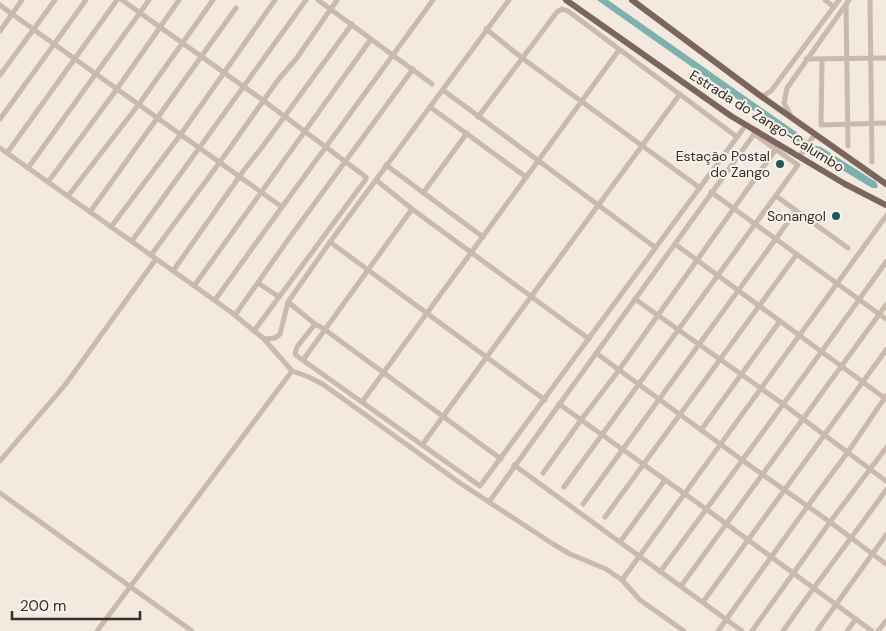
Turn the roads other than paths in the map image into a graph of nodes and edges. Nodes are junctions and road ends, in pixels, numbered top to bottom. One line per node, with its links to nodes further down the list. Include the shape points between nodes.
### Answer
1 (22, 0): 26 (street)
2 (55, 0): 29 (street)
3 (86, 0): 33 (street)
4 (118, 0): 40 (street)
5 (122, 0): 25 (street)
6 (149, 0): 25 (street)
7 (179, 0): 28 (street)
8 (213, 0): 34 (street)
9 (275, 0): 46 (street)
10 (306, 0): 50 (street)
11 (318, 0): 24 (street)
12 (338, 0): 24 (street)
13 (433, 0): 36 (street)
14 (509, 0): 30 (street)
15 (566, 0): 69 (main road, Estrada do Zango-Calumbo)
16 (632, 0): 54 (main road, Estrada do Zango-Calumbo)
17 (825, 0): 22 (street)
18 (839, 0): 22 (street)
19 (870, 0): 43 (street)
20 (848, 2): 41 (street); 42 (street)
21 (0, 5): 26 (street)
22 (834, 6): 54 (street, via 771,91 763,96)
23 (236, 8): 37 (street)
24 (331, 9): 27 (street); 55 (street)
25 (140, 12): 28 (street); 47 (street)
26 (12, 14): 29 (street); 31 (street)
27 (352, 24): 32 (street); 59 (street)
28 (160, 26): 34 (street); 51 (street)
29 (34, 29): 33 (street); 48 (street)
30 (486, 29): 38 (street); 52 (street)
31 (0, 31)
32 (371, 39): 36 (street); 68 (street)
33 (55, 44): 40 (street); 62 (street)
34 (182, 44): 37 (street); 57 (street)
35 (620, 50): 38 (street, via 562,9); 53 (street); 56 (street)
36 (394, 55): 45 (street); 77 (street)
37 (202, 58): 46 (street); 60 (street)
38 (522, 58): 56 (street); 61 (street)
39 (886, 58): 43 (street)
40 (76, 59): 47 (street); 80 (street)
41 (806, 59): 44 (street); 63 (street, via 783,99 786,109)
42 (848, 59): 43 (street); 44 (street); 65 (street)
43 (871, 59): 66 (street)
44 (822, 60): 65 (street, via 821,125)
45 (413, 69): 49 (street); 83 (street)
46 (223, 73): 50 (street); 71 (street)
47 (96, 74): 51 (street); 87 (street)
48 (0, 75)
49 (432, 84)
50 (244, 86): 55 (street); 76 (street)
51 (117, 88): 57 (street); 91 (street)
52 (443, 90): 58 (street); 61 (street)
53 (680, 94): 73 (street); 74 (street)
54 (758, 94): 63 (main road, Estrada do Zango-Calumbo)
55 (264, 100): 59 (street); 84 (street)
56 (582, 101): 74 (street); 82 (street)
57 (138, 104): 60 (street); 97 (street)
58 (430, 107): 70 (street); 86 (street)
59 (284, 116): 68 (street); 88 (street)
60 (158, 117): 71 (street); 105 (street)
61 (478, 117): 82 (street)
62 (0, 119)
63 (797, 121): 72 (main road, Estrada do Zango-Calumbo)
64 (886, 123): 66 (street)
65 (847, 124): 66 (street); 75 (street)
66 (872, 124): 85 (street)
67 (743, 130): 73 (street)
68 (305, 132): 77 (street); 94 (street)
69 (755, 132): 79 (street); 81 (main road, Estrada do Zango-Calumbo); 95 (street)
70 (466, 133): 89 (street); 96 (street)
71 (181, 134): 76 (street); 109 (street)
72 (815, 134): 81 (street); 92 (main road, Estrada do Zango-Calumbo)
73 (737, 137): 93 (street)
74 (642, 145): 93 (street); 99 (street)
75 (848, 146)
76 (200, 147): 84 (street); 113 (street)
77 (326, 147): 83 (street); 101 (street)
78 (0, 148): 80 (street)
79 (776, 149): 98 (street, via 798,165); 103 (street)
80 (7, 152): 87 (street)
81 (800, 156): 100 (main road, Estrada do Zango-Calumbo)
82 (538, 160): 89 (street); 99 (street)
83 (347, 161): 126 (street); 131 (street, via 366,179)
84 (220, 162): 88 (street); 120 (street)
85 (872, 162)
86 (386, 165): 90 (street); 96 (street)
87 (28, 168): 91 (street)
88 (240, 176): 94 (street); 124 (street)
89 (526, 177): 111 (street)
90 (376, 180): 102 (street); 114 (street)
91 (48, 182): 97 (street)
92 (886, 184)
93 (700, 188): 116 (street)
94 (262, 192): 101 (street); 128 (street)
95 (712, 192): 103 (street); 115 (street)
96 (423, 193): 111 (street)
97 (68, 196): 105 (street)
98 (776, 196): 104 (street); 107 (street)
99 (599, 205): 116 (street); 130 (street)
100 (886, 205)
101 (282, 207): 133 (street)
102 (412, 209): 118 (street); 123 (street)
103 (735, 209): 107 (street); 121 (street)
104 (796, 211): 112 (street); 117 (street)
105 (90, 212): 109 (street)
106 (886, 216): 108 (street)
107 (755, 224): 112 (street); 125 (street)
108 (880, 225): 110 (street); 127 (street)
109 (111, 227): 113 (street)
110 (886, 229)
111 (483, 236): 118 (street)
112 (776, 239): 119 (street); 129 (street)
113 (132, 241): 120 (street)
114 (330, 242): 123 (street); 135 (street)
115 (675, 244): 121 (street); 132 (street)
116 (656, 248): 149 (street)
117 (848, 248)
118 (472, 252): 130 (street); 138 (street)
119 (797, 254): 127 (street); 137 (street)
120 (154, 257): 124 (street); 186 (street, via 65,385)
121 (698, 261): 125 (street); 141 (street)
122 (886, 262): 134 (street)
123 (367, 269): 138 (street); 145 (street)
124 (173, 271): 128 (street)
125 (718, 276): 129 (street); 146 (street)
126 (258, 283): 131 (street); 140 (street)
127 (837, 284): 134 (street); 148 (street)
128 (194, 286): 133 (street)
129 (738, 290): 137 (street); 151 (street)
130 (532, 296): 149 (street); 155 (street)
131 (279, 297): 147 (street)
132 (635, 299): 141 (street); 154 (street)
133 (214, 300): 140 (street)
134 (859, 300): 139 (street); 153 (street)
135 (288, 302): 144 (street); 150 (street, via 280,334)
136 (886, 305): 139 (street)
137 (758, 306): 143 (street); 156 (street)
138 (427, 313): 155 (street); 161 (street)
139 (879, 314): 142 (street); 158 (street)
140 (235, 315): 147 (street)
141 (658, 316): 146 (street); 159 (street)
142 (886, 319)
143 (780, 321): 148 (street); 162 (street)
144 (315, 324): 145 (street); 157 (street, via 297,347 295,354)
145 (324, 328): 157 (street); 161 (street)
146 (679, 330): 151 (street); 164 (street)
147 (254, 331): 150 (street)
148 (800, 336): 153 (street); 165 (street)
149 (589, 339): 167 (street)
150 (264, 340): 160 (street)
151 (699, 345): 156 (street); 168 (street)
152 (886, 350): 163 (street)
153 (823, 352): 158 (street); 171 (street)
154 (596, 353): 159 (street); 170 (street)
155 (487, 357): 167 (street); 173 (street)
156 (720, 359): 162 (street); 172 (street)
157 (302, 360): 169 (street)
158 (841, 366): 163 (street); 174 (street)
159 (619, 370): 164 (street); 175 (street)
160 (292, 371): 199 (street, via 324,385); 217 (street)
161 (383, 372): 169 (street); 173 (street)
162 (741, 375): 165 (street); 176 (street)
163 (863, 382): 166 (street); 177 (street)
164 (639, 385): 168 (street); 178 (street)
165 (761, 389): 171 (street); 180 (street)
166 (886, 397): 183 (street)
167 (545, 400): 184 (street)
168 (659, 400): 172 (street); 182 (street)
169 (362, 402): 179 (street)
170 (559, 404): 175 (street); 188 (street)
171 (783, 404): 174 (street); 185 (street)
172 (679, 414): 176 (street); 187 (street)
173 (443, 416): 179 (street); 184 (street)
174 (803, 419): 177 (street); 191 (street)
175 (581, 420): 178 (street); 190 (street)
176 (701, 430): 180 (street)
177 (824, 434): 183 (street); 195 (street)
178 (602, 435): 182 (street); 194 (street)
179 (422, 445): 184 (street, via 479,486)
180 (722, 445): 185 (street); 198 (street)
181 (886, 448): 189 (street)
182 (622, 450): 187 (street); 200 (street)
183 (848, 452): 189 (street); 201 (street)
184 (501, 459)
185 (742, 460): 191 (street); 202 (street)
186 (0, 461)
187 (643, 464): 192 (street); 203 (street)
188 (514, 465): 199 (street); 209 (street)
189 (871, 469): 193 (street); 204 (street)
190 (543, 472)
191 (763, 475): 195 (street); 205 (street)
192 (665, 480): 198 (street); 209 (street)
193 (886, 481)
194 (564, 487)
195 (784, 490): 201 (street); 208 (street)
196 (886, 490): 207 (street)
197 (0, 493): 217 (street)
198 (685, 495): 202 (street); 211 (street)
199 (489, 502): 216 (street, via 570,554 606,569)
200 (583, 504)
201 (807, 506): 204 (street); 212 (street)
202 (706, 509): 205 (street); 214 (street)
203 (605, 517)
204 (830, 522): 207 (street); 215 (street)
205 (725, 524): 208 (street); 218 (street)
206 (886, 535): 210 (street)
207 (851, 539): 210 (street); 219 (street)
208 (748, 540): 212 (street); 220 (street)
209 (620, 542): 211 (street)
210 (872, 554): 213 (street); 221 (street)
211 (640, 557): 214 (street); 216 (street)
212 (772, 557): 215 (street); 222 (street)
213 (886, 564)
214 (660, 572): 218 (street)
215 (793, 573): 219 (street); 230 (street)
216 (622, 580): 227 (street, via 640,600)
217 (131, 586): 225 (street); 226 (street)
218 (681, 586): 220 (street)
219 (813, 588): 221 (street); 231 (street)
220 (702, 602): 222 (street)
221 (836, 605): 223 (street); 232 (street)
222 (726, 619): 228 (street); 229 (street)
223 (856, 619): 233 (street); 234 (street)
224 (886, 621): 235 (street)
225 (97, 631)
226 (192, 631)
227 (684, 631)
228 (718, 631)
229 (742, 631)
230 (752, 631)
231 (783, 631)
232 (817, 631)
233 (846, 631)
234 (872, 631)
235 (878, 631)

